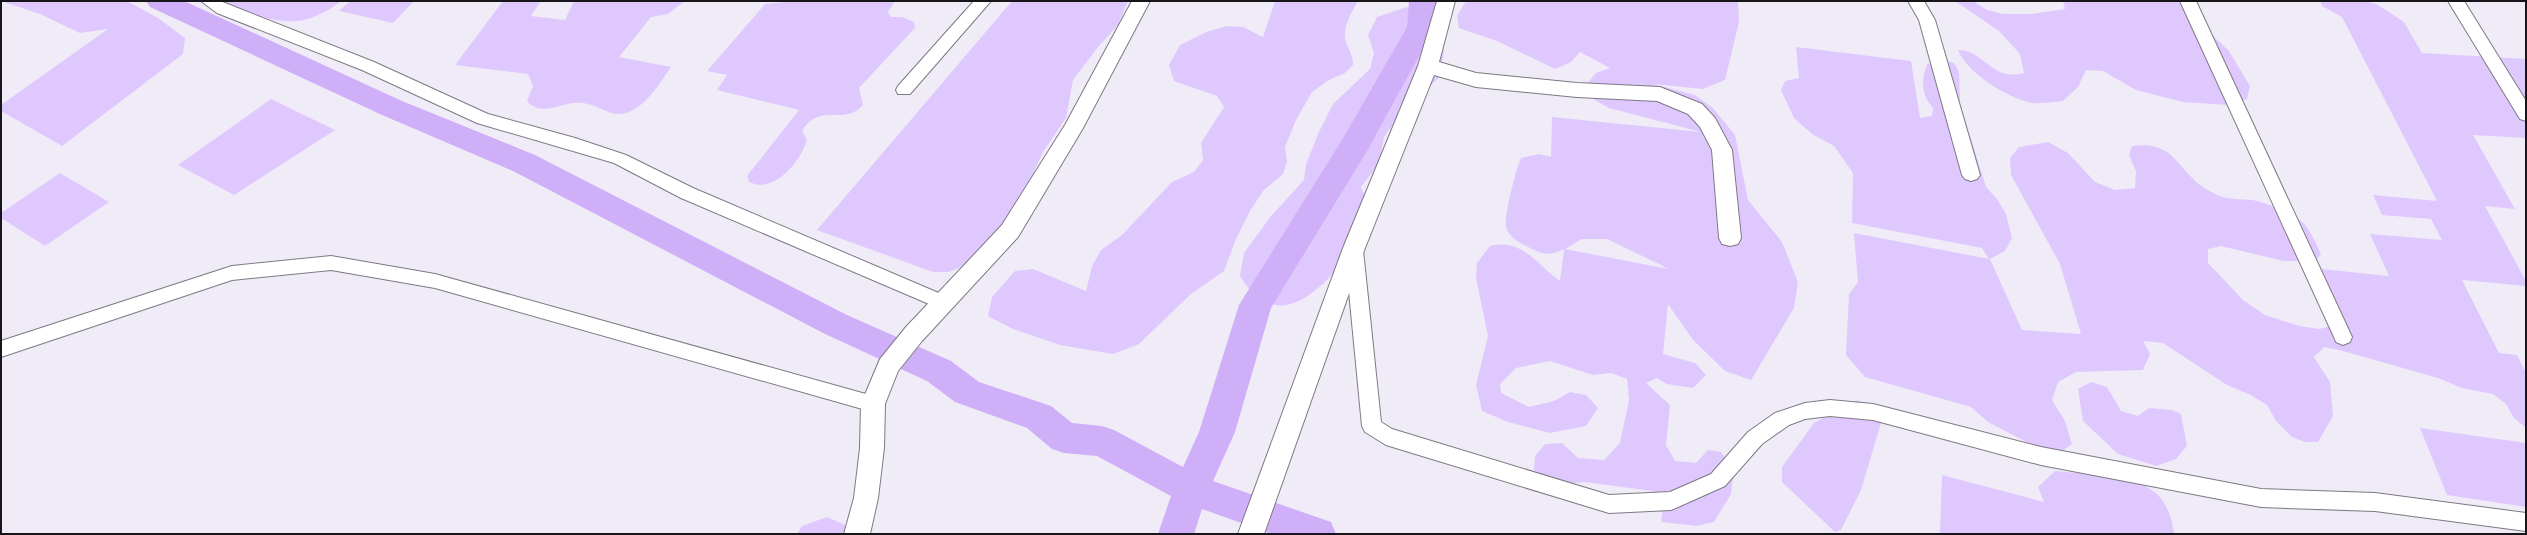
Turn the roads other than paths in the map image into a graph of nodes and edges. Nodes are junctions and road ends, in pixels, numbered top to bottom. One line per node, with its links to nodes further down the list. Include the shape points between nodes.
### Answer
1 (209, 1): 14 (lane, via 222,9 368,66 483,119 620,159 687,193)
2 (983, 1): 9 (lane)
3 (1141, 1): 14 (street, via 1073,128 1010,231)
4 (1446, 1): 8 (street)
5 (1916, 1): 11 (lane, via 1927,20)
6 (2188, 1): 15 (lane)
7 (2456, 1): 10 (lane)
8 (1428, 66): 12 (street, via 1476,80 1577,90 1660,94 1695,109 1708,123 1722,150); 13 (street)
9 (904, 90)
10 (2526, 115)
11 (1972, 175)
12 (1730, 238)
13 (1354, 248): 18 (lane, via 1372,426 1386,436 1608,504 1671,501 1718,480 1755,438 1782,419 1805,411 1830,408 1874,412 2041,456 2261,498 2375,502); 19 (street)
14 (942, 302): 17 (street, via 888,366)
15 (2343, 337)
16 (1, 349): 17 (lane, via 232,273 331,263 435,281)
17 (873, 404): 20 (street, via 872,448 866,498)
18 (2526, 522)
19 (1253, 527)
20 (857, 534)

